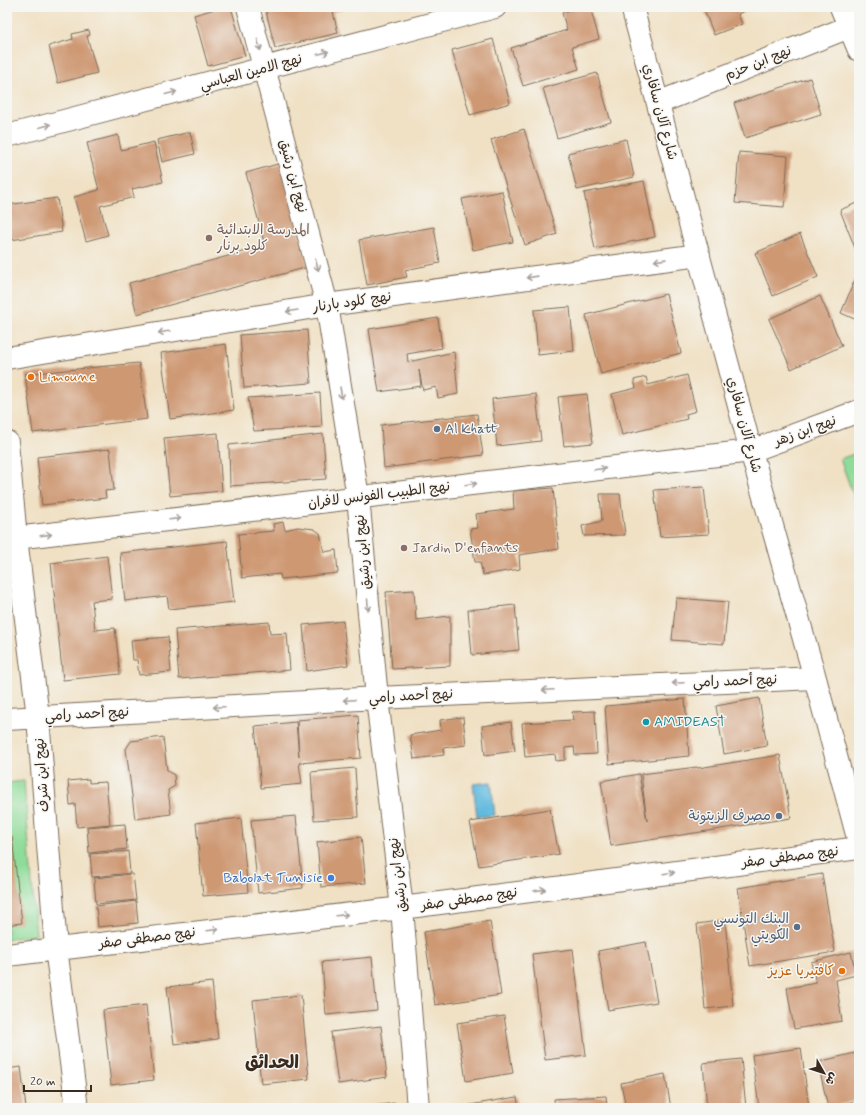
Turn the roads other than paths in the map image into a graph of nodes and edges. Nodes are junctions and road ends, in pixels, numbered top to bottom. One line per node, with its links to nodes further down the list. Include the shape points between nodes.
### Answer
1 (248, 7): 6 (street, نهج ابن رشيق, one-way to 6)
2 (495, 7): 6 (street, نهج الامين العباسي, one-way to 2)
3 (632, 7): 7 (street, شارع آلان سافاري)
4 (850, 19): 5 (street); 7 (street, نهج ابن حزم)
5 (859, 50)
6 (265, 68): 8 (street, نهج الامين العباسي, one-way to 6); 10 (street, نهج ابن رشيق, one-way to 10)
7 (658, 103): 9 (street, شارع آلان سافاري)
8 (7, 136)
9 (699, 255): 10 (street, نهج كلود بارنار, one-way to 10); 14 (street, شارع آلان سافاري)
10 (327, 305): 11 (street, نهج كلود بارنار, one-way to 11); 15 (street, نهج ابن رشيق, one-way to 15)
11 (7, 358)
12 (859, 411): 14 (street, نهج ابن زهر)
13 (7, 442): 16 (street, نهج ابن شرف)
14 (751, 451): 15 (street, نهج الطبيب الفونس لافران, one-way to 14); 17 (street, شارع آلان سافاري)
15 (358, 498): 16 (street, نهج الطبيب الفونس لافران, one-way to 15); 18 (street, نهج ابن رشيق, one-way to 18)
16 (12, 539): 19 (street, نهج ابن شرف)
17 (815, 678): 18 (street, نهج أحمد رامي, one-way to 18); 21 (street, شارع آلان سافاري)
18 (377, 698): 19 (street, نهج أحمد رامي, one-way to 19); 23 (street, نهج ابن رشيق)
19 (38, 717): 20 (street, نهج أحمد رامي); 24 (street, نهج ابن شرف)
20 (7, 719)
21 (859, 842)
22 (859, 848): 23 (street, نهج مصطفى صفر, one-way to 22)
23 (402, 908): 24 (street, نهج مصطفى صفر, one-way to 23); 27 (street, نهج ابن رشيق)
24 (56, 948): 25 (street, نهج مصطفى صفر); 26 (street, نهج ابن شرف)
25 (7, 955)
26 (76, 1108)
27 (418, 1108)

